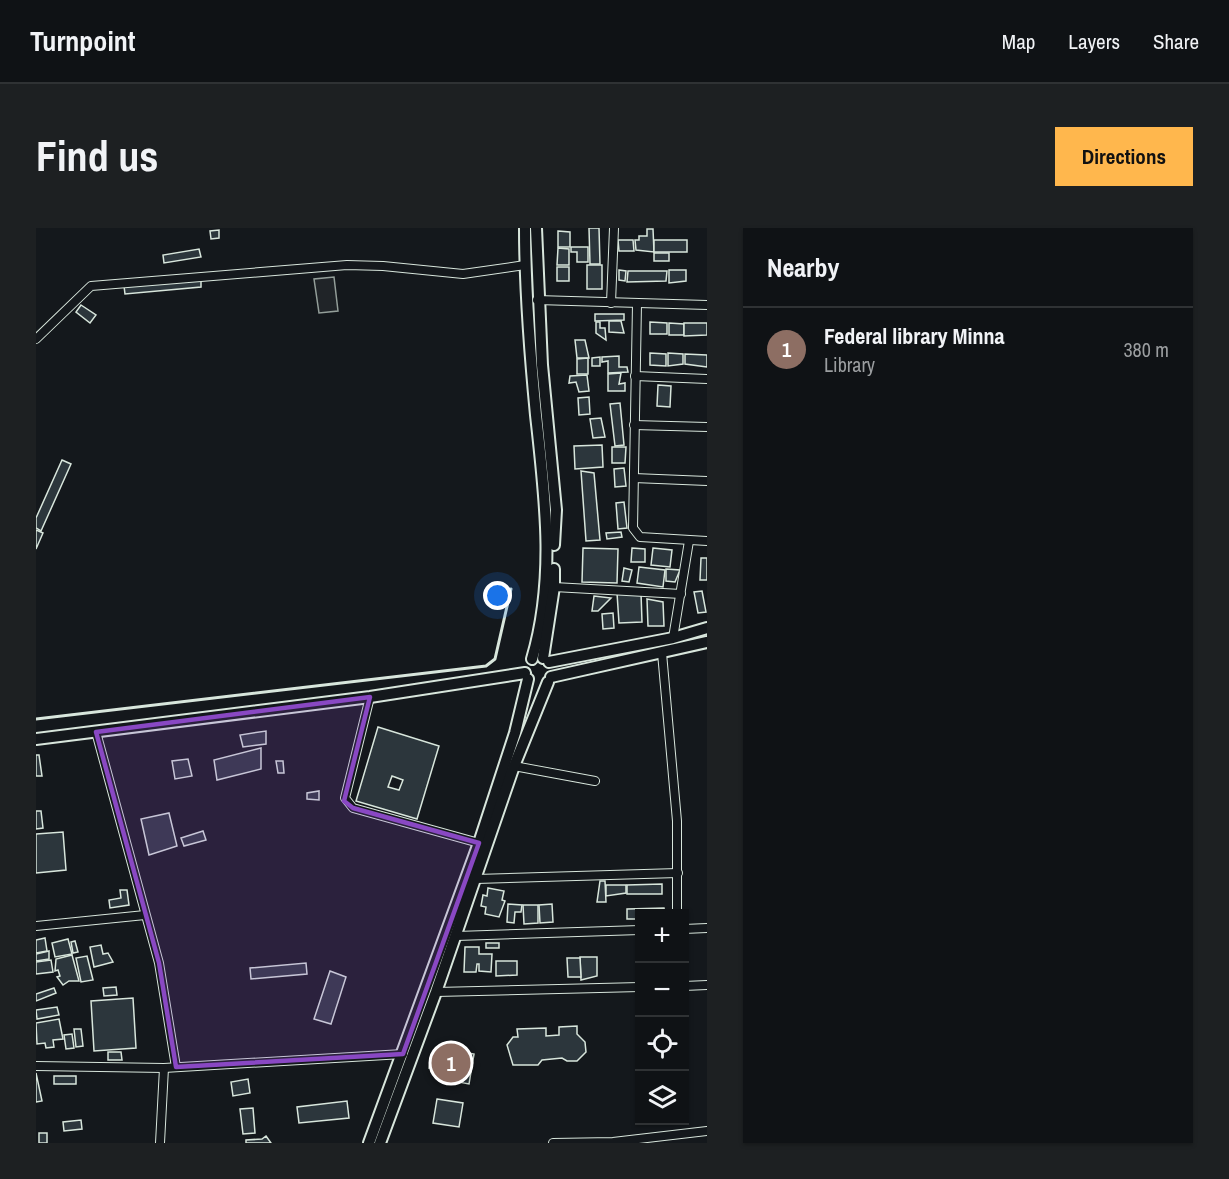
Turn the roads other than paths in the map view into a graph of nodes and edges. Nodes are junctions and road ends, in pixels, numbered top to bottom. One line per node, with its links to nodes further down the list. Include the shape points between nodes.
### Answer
1 (525, 228): 4 (main road)
2 (536, 228): 5 (main road)
3 (614, 228): 6 (street)
4 (525, 265): 9 (street, via 463,274 347,265 91,286); 24 (main road, via 548,544)
5 (537, 300): 6 (street); 18 (main road, via 556,510)
6 (611, 303): 7 (street)
7 (637, 304): 8 (street); 10 (street)
8 (707, 305)
9 (36, 339)
10 (635, 376): 11 (street); 12 (street)
11 (707, 379)
12 (634, 425): 13 (street); 14 (street)
13 (707, 427)
14 (634, 478): 15 (street); 16 (street, via 635,533 640,537)
15 (707, 481)
16 (689, 541): 17 (street); 19 (street)
17 (707, 541)
18 (554, 587): 19 (street); 24 (main road)
19 (681, 594): 21 (street)
20 (707, 628): 21 (main road)
21 (673, 638): 24 (main road)
22 (707, 642): 23 (main road)
23 (662, 653): 26 (main road); 33 (street)
24 (542, 660): 25 (main road, via 526,668); 26 (main road)
25 (527, 676): 26 (main road, via 540,685); 27 (main road); 32 (main road, via 515,734)
26 (549, 679): 30 (main road)
27 (370, 698): 28 (main road); 32 (street, via 345,798 347,804)
28 (96, 732): 29 (main road); 36 (street)
29 (36, 739)
30 (514, 766): 31 (street); 34 (main road)
31 (595, 781)
32 (478, 843): 46 (main road)
33 (678, 873): 34 (street); 35 (street)
34 (476, 879): 41 (main road)
35 (677, 909)
36 (145, 915): 37 (street); 48 (street, via 162,979)
37 (36, 926)
38 (707, 928): 39 (street)
39 (689, 929)
40 (635, 930): 41 (street)
41 (456, 936): 45 (main road)
42 (707, 985): 43 (street)
43 (689, 986)
44 (635, 987): 45 (street)
45 (436, 992): 53 (main road)
46 (403, 1054): 48 (street); 52 (main road)
47 (36, 1066): 49 (street)
48 (176, 1067): 49 (street)
49 (164, 1068): 51 (street)
50 (707, 1131): 54 (street, via 613,1142)
51 (160, 1143)
52 (369, 1143)
53 (380, 1143)
54 (553, 1143)

